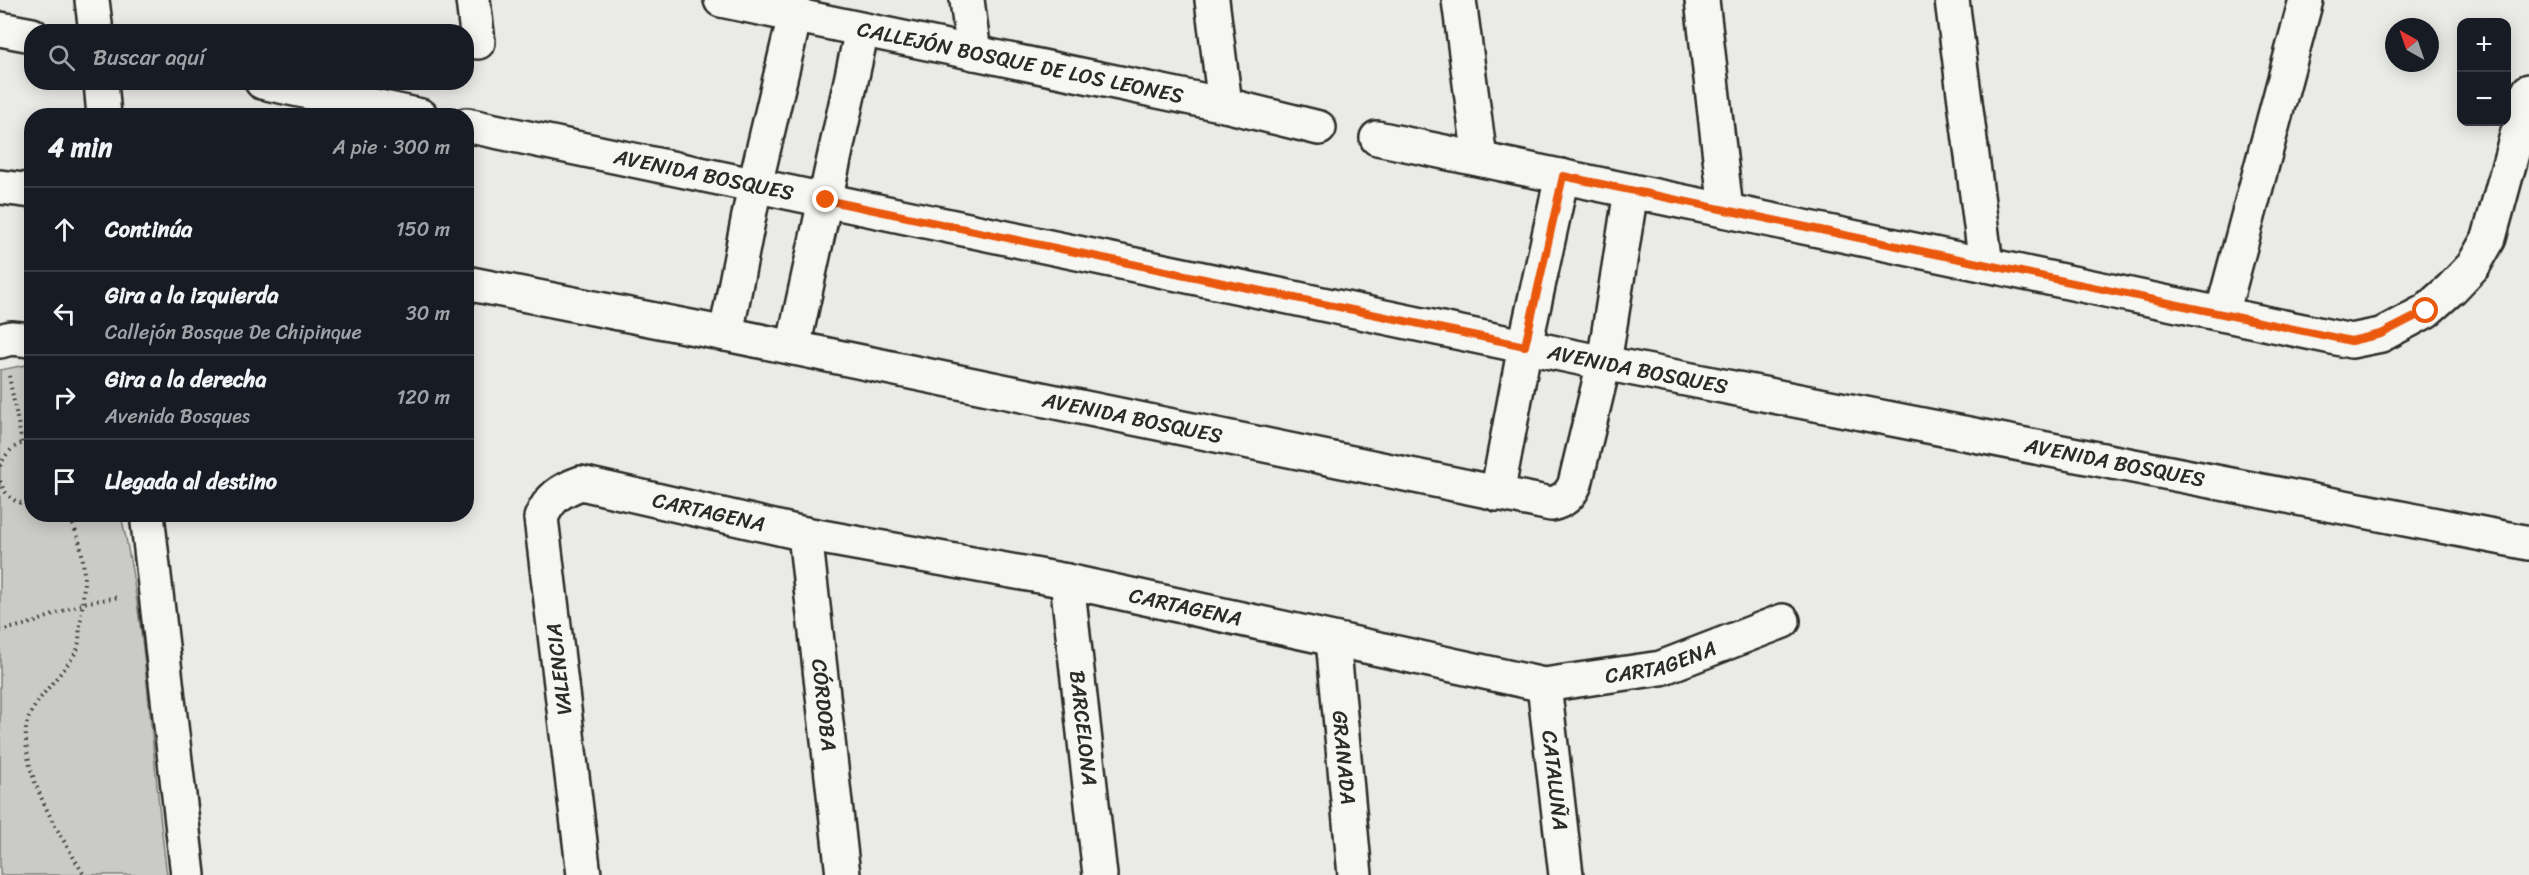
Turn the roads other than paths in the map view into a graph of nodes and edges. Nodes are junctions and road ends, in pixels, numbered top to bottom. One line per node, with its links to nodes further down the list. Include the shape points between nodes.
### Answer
1 (92, 0): 11 (street)
2 (473, 0): 15 (street)
3 (721, 0): 10 (street, CALLEJÓN BOSQUE DE LOS LEONES)
4 (967, 0): 16 (street)
5 (1212, 0): 20 (street)
6 (1459, 0): 26 (street)
7 (1702, 0): 33 (street)
8 (1952, 0): 34 (street)
9 (2306, 0): 36 (street)
10 (795, 15): 13 (street, CALLEJÓN BOSQUE DE LOS LEONES); 28 (street)
11 (95, 24)
12 (0, 29): 14 (street)
13 (862, 30): 16 (street, CALLEJÓN BOSQUE DE LOS LEONES); 32 (street)
14 (24, 34)
15 (478, 42)
16 (974, 53): 20 (street, CALLEJÓN BOSQUE DE LOS LEONES)
17 (102, 90): 21 (street)
18 (299, 90): 22 (street)
19 (2529, 91): 36 (street, via 2482,254 2426,311 2381,334 2351,341)
20 (1225, 105): 24 (street, CALLEJÓN BOSQUE DE LOS LEONES)
21 (103, 108)
22 (384, 108)
23 (474, 127): 28 (street, AVENIDA BOSQUES)
24 (1320, 128)
25 (1377, 138): 26 (street)
26 (1480, 159): 27 (street)
27 (1563, 176): 31 (street); 39 (street)
28 (756, 185): 32 (street, AVENIDA BOSQUES); 37 (street)
29 (0, 187): 30 (street)
30 (24, 189)
31 (1631, 190): 33 (street); 42 (street)
32 (826, 200): 39 (street, AVENIDA BOSQUES); 40 (street)
33 (1726, 210): 34 (street)
34 (1986, 265): 36 (street)
35 (474, 285): 37 (street, AVENIDA BOSQUES)
36 (2222, 314)
37 (726, 334): 40 (street, AVENIDA BOSQUES)
38 (24, 339): 41 (street, via 11,338)
39 (1525, 346): 42 (street, AVENIDA BOSQUES); 44 (street)
40 (794, 348): 44 (street, AVENIDA BOSQUES)
41 (4, 354)
42 (1604, 363): 44 (street, AVENIDA BOSQUES, via 1569,495 1551,504); 47 (street, AVENIDA BOSQUES)
43 (581, 483): 46 (street, CARTAGENA); 53 (street, VALENCIA, via 555,496 541,518)
44 (1497, 494)
45 (148, 522): 52 (street)
46 (806, 534): 48 (street, CARTAGENA); 54 (street, CÓRDOBA)
47 (2529, 543)
48 (1067, 581): 50 (street, CARTAGENA); 55 (street, BARCELONA)
49 (1783, 621): 51 (street, CARTAGENA, via 1661,668)
50 (1333, 640): 51 (street, CARTAGENA); 56 (street, GRANADA)
51 (1544, 685): 57 (street, CATALUÑA)
52 (188, 875)
53 (584, 875)
54 (843, 875)
55 (1100, 875)
56 (1355, 875)
57 (1566, 875)

